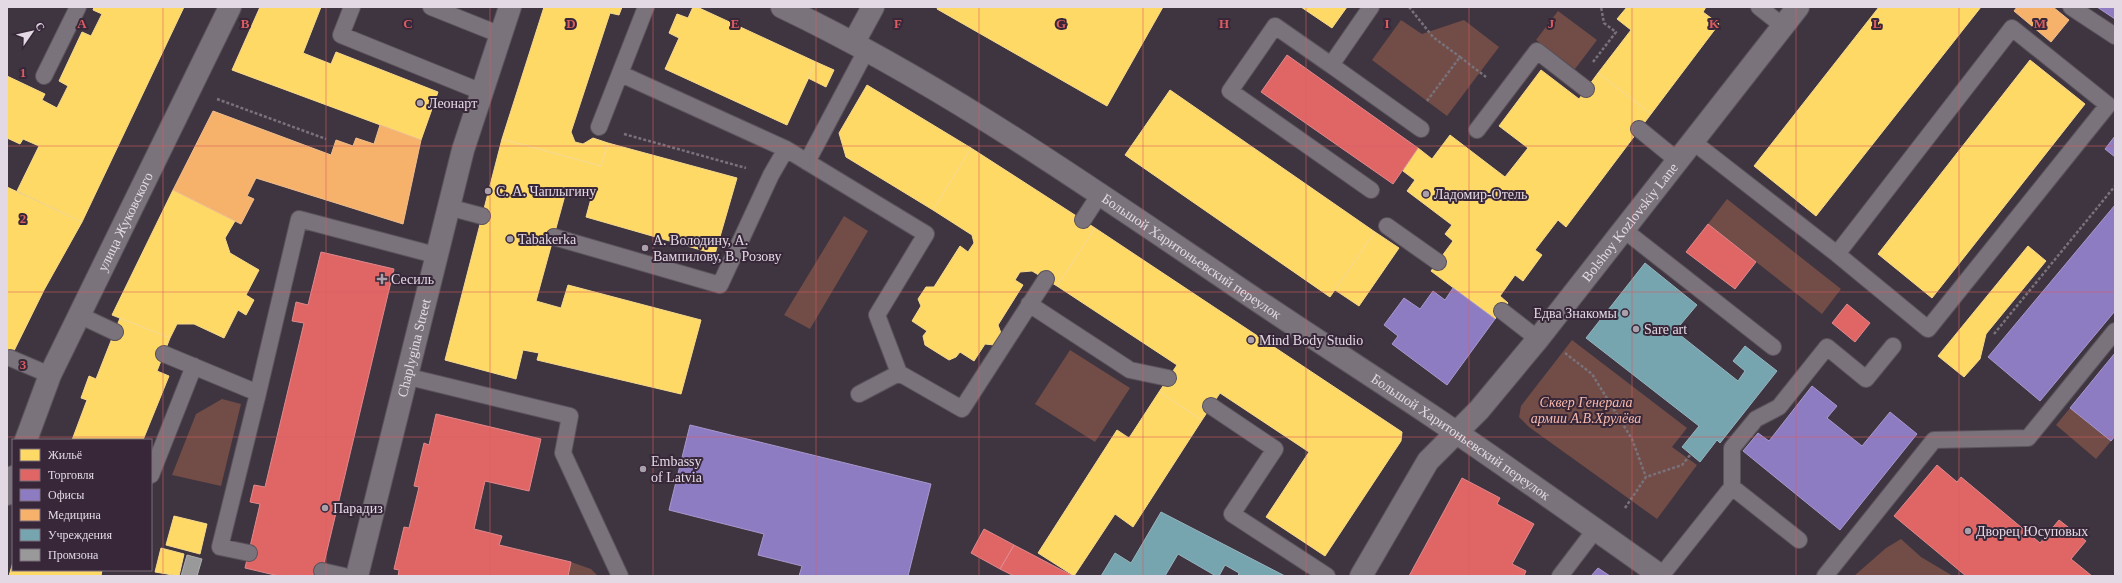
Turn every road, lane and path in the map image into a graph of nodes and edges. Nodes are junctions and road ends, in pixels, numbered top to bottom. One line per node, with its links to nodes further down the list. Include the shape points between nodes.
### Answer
1 (78, 7): 22 (lane)
2 (230, 7): 52 (street, улица Жуковского)
3 (352, 7): 25 (lane, via 341,35)
4 (431, 7): 16 (lane)
5 (510, 7): 16 (street, Chaplygina Street)
6 (646, 7): 21 (lane)
7 (782, 7): 18 (street, Большой Харитоньевский переулок)
8 (873, 7): 18 (street)
9 (1371, 7): 20 (lane)
10 (1409, 7): 19 (path, via 1433,37)
11 (1600, 7): 24 (path, via 1604,22 1616,32)
12 (1759, 7): 15 (lane)
13 (1798, 7): 15 (street, Bolshoy Kozlovskiy Lane)
14 (2071, 7): 17 (lane)
15 (1783, 26): 32 (street, Bolshoy Kozlovskiy Lane)
16 (501, 35): 25 (street, Chaplygina Street)
17 (2115, 36)
18 (860, 46): 35 (lane); 39 (street, Большой Харитоньевский переулок, via 915,77)
19 (1460, 57): 23 (path); 27 (path)
20 (1331, 65): 27 (lane); 38 (lane, via 1275,26 1230,91)
21 (621, 74): 28 (lane); 33 (lane)
22 (44, 76)
23 (1489, 79)
24 (1582, 86): 29 (lane, via 1537,51)
25 (482, 92): 40 (street, Chaplygina Street, via 462,150)
26 (211, 97): 31 (path)
27 (1416, 126)
28 (600, 127): 36 (path)
29 (1477, 130)
30 (1639, 130): 34 (lane)
31 (326, 139)
32 (1692, 141): 34 (street, Bolshoy Kozlovskiy Lane); 46 (lane)
33 (786, 149): 35 (lane); 36 (lane)
34 (1677, 160): 44 (street, Bolshoy Kozlovskiy Lane)
35 (807, 162): 63 (lane, via 926,234 877,315)
36 (771, 175): 45 (lane, via 720,285)
37 (2115, 186): 55 (path)
38 (1371, 190)
39 (1100, 194): 42 (lane); 70 (street, Большой Харитоньевский переулок)
40 (448, 207): 41 (lane); 47 (street, Chaplygina Street)
41 (482, 216)
42 (1083, 220)
43 (1386, 226): 48 (lane)
44 (1624, 230): 56 (street, Bolshoy Kozlovskiy Lane); 58 (lane)
45 (554, 237)
46 (1836, 254): 46 (lane, via 2012,28 2108,105 1928,329)
47 (435, 255): 65 (street, Chaplygina Street); 67 (lane, via 299,219)
48 (1438, 262)
49 (1046, 279): 50 (lane)
50 (1030, 304): 63 (lane, via 962,409); 66 (lane, via 1130,370)
51 (1502, 311): 56 (lane)
52 (79, 315): 54 (lane); 64 (street, улица Жуковского)
53 (2115, 331): 90 (lane, via 2028,438 1934,440)
54 (115, 332)
55 (1994, 334)
56 (1538, 338): 70 (street, Bolshoy Kozlovskiy Lane, via 1479,410)
57 (1893, 346): 76 (lane, via 1866,379 1827,347 1779,407 1756,419 1732,448)
58 (1773, 347)
59 (1562, 351): 74 (path, via 1592,374 1632,439)
60 (164, 354): 62 (lane)
61 (10, 358): 64 (lane)
62 (194, 366): 67 (lane); 73 (lane)
63 (899, 373): 68 (lane)
64 (50, 376): 71 (street, улица Жуковского)
65 (405, 376): 84 (street, Chaplygina Street); 85 (lane, via 570,416 562,453)
66 (1168, 378)
67 (258, 393): 81 (lane, via 220,547)
68 (859, 394)
69 (1211, 406): 86 (lane, via 1275,449 1232,514)
70 (1455, 432): 79 (street, Большой Харитоньевский переулок); 87 (street, Bolshoy Kozlovskiy Lane, via 1428,461)
71 (26, 439)
72 (1691, 454): 74 (path, via 1682,465)
73 (152, 472)
74 (1646, 477): 78 (path)
75 (12, 480): 77 (street)
76 (1732, 487): 80 (lane); 89 (lane)
77 (7, 494)
78 (1625, 508)
79 (1595, 530): 88 (lane); 89 (street, Большой Харитоньевский переулок)
80 (1799, 540)
81 (249, 553)
82 (322, 571): 83 (lane)
83 (344, 576)
84 (357, 576)
85 (620, 576)
86 (1327, 576)
87 (1361, 576)
88 (1560, 576)
89 (1661, 576)
90 (1825, 576)

